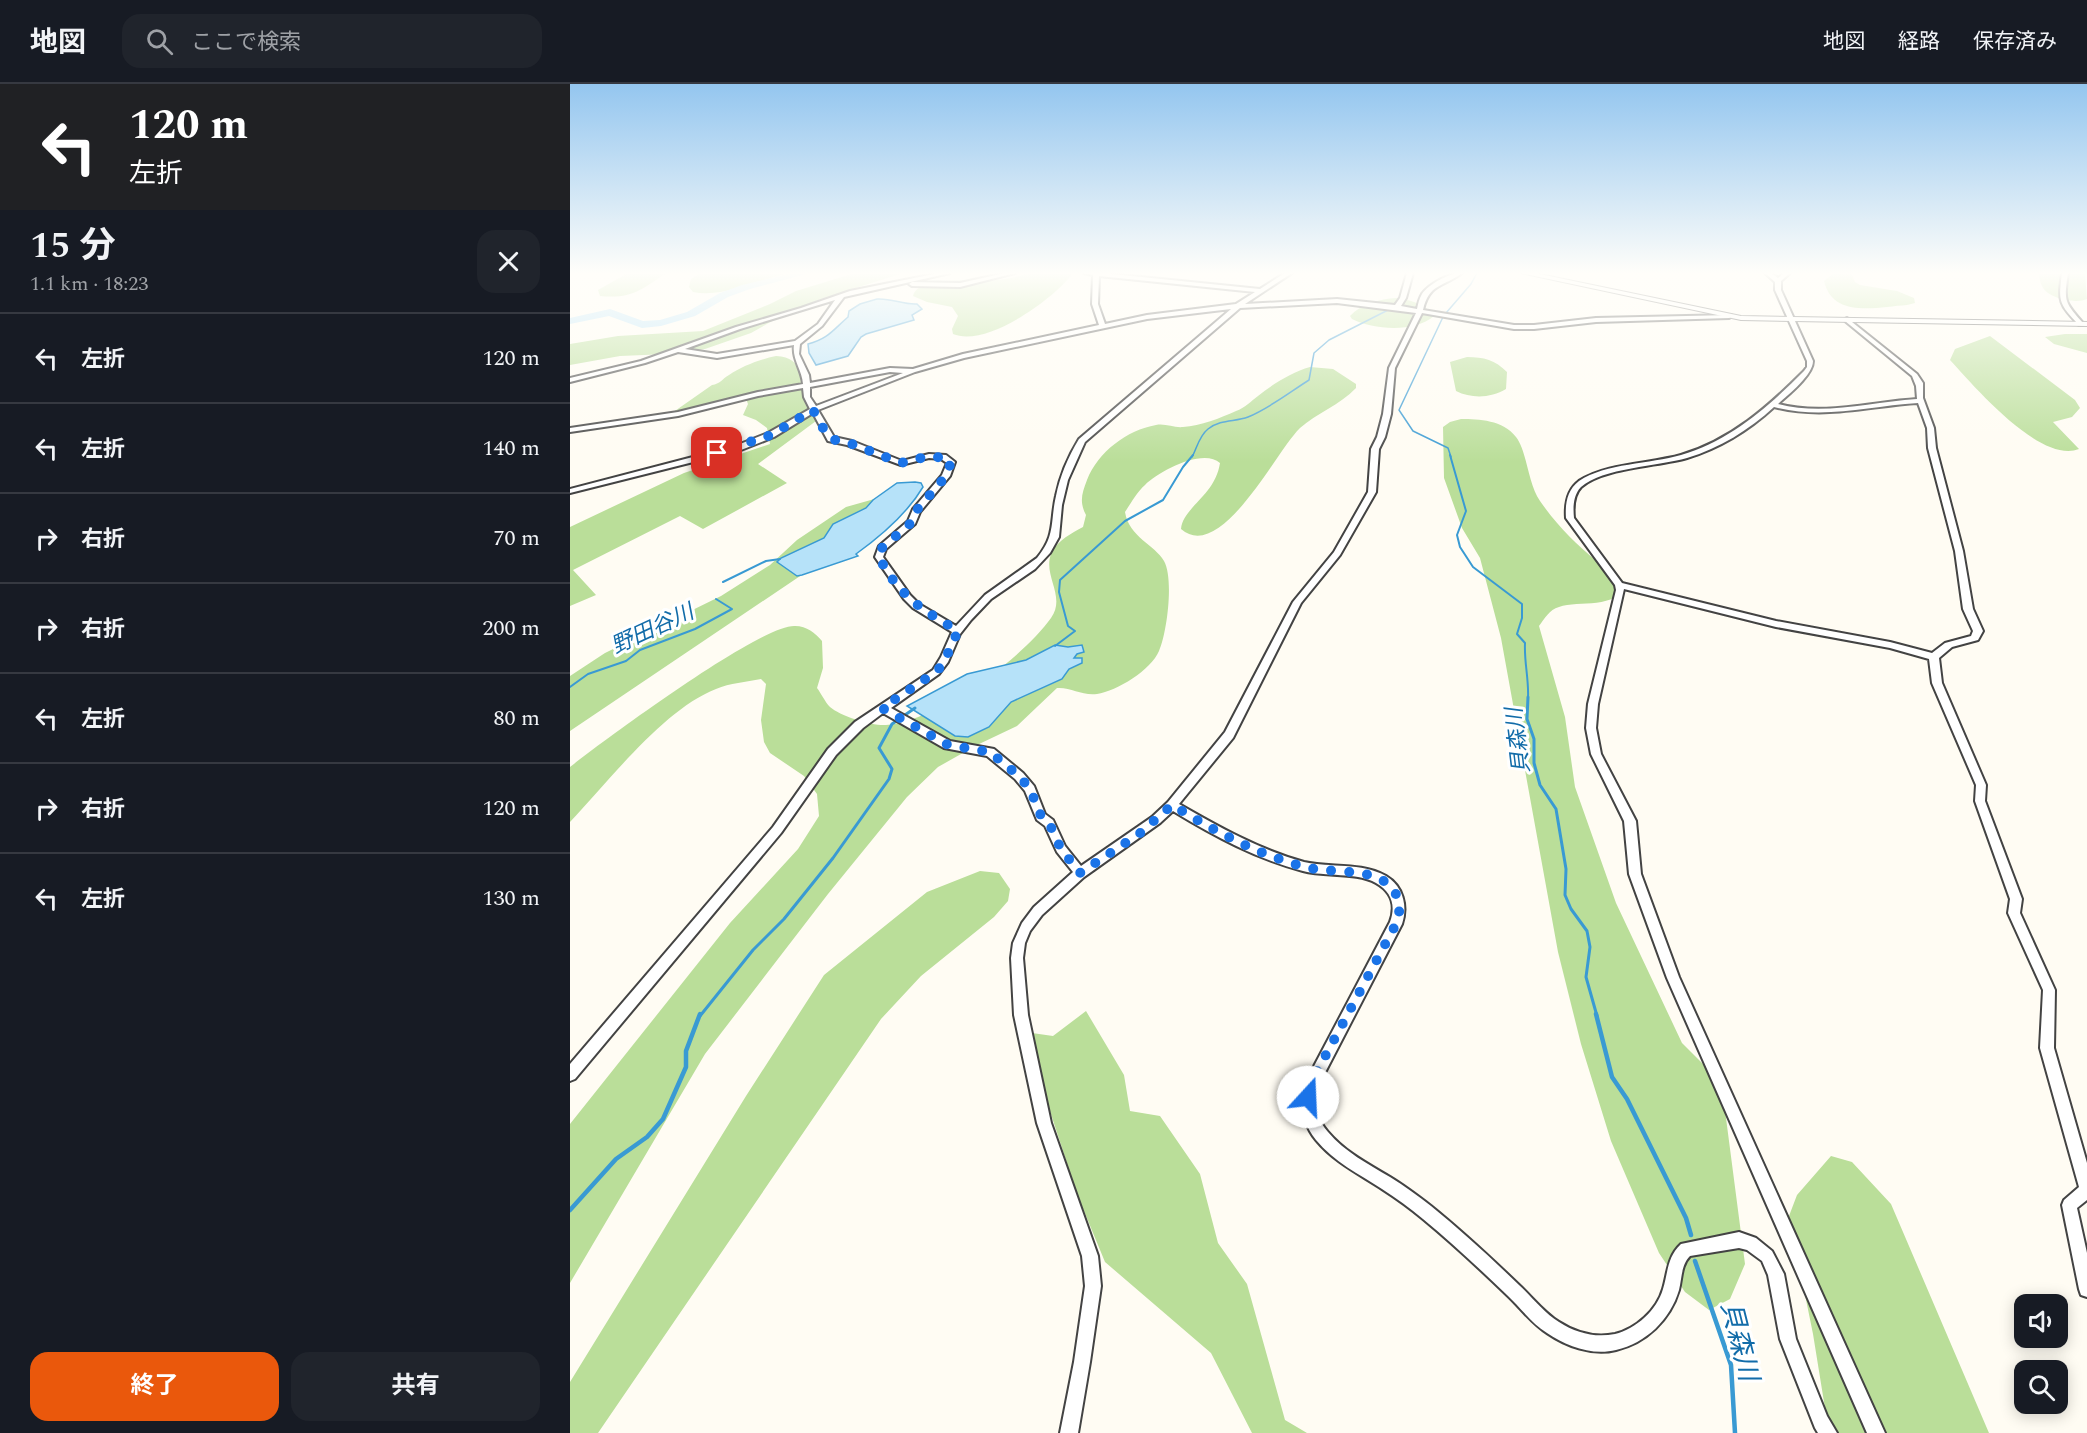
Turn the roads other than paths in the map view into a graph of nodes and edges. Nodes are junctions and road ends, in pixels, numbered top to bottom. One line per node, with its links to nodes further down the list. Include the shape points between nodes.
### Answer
1 (716, 336): 9 (street)
2 (806, 336): 8 (street)
3 (1056, 336): 10 (street)
4 (1204, 336): 19 (street, via 1082,441 1069,461 1050,547 1028,572 990,596)
5 (1408, 336): 22 (street, via 1392,368 1387,414 1375,449 1372,492 1337,553 1297,602 1229,735)
6 (1798, 336): 14 (street, via 1810,367)
7 (1866, 336): 13 (street, via 1915,375 1921,383)
8 (797, 343): 9 (street, via 717,356); 12 (street)
9 (678, 350): 11 (street)
10 (913, 371): 12 (street, via 890,370); 15 (street)
11 (570, 380)
12 (805, 386): 15 (street); 16 (street, via 678,414)
13 (1920, 401): 14 (street, via 1818,411 1794,411); 20 (street, via 1929,417 1932,448 1959,551 1968,609 1978,631 1975,638 1952,641)
14 (1774, 405): 18 (street, via 1747,427 1715,445 1596,477 1580,484 1572,493 1570,518)
15 (813, 410): 17 (street, via 771,435 738,448); 19 (street, via 827,435 837,441 901,463 929,456 951,462 946,476 916,511 912,522 882,548 879,557 916,606)
16 (570, 430)
17 (570, 490)
18 (1619, 585): 20 (street, via 1776,624); 29 (street, via 1620,595 1593,705 1591,728 1596,754 1630,821 1635,874 1673,978)
19 (958, 631): 21 (street, via 936,672)
20 (1934, 657): 25 (street, via 1937,682 1981,785 1980,801 2016,899 2014,913 2049,990 2047,1048)
21 (882, 708): 23 (street, via 948,745 990,752 1019,776 1030,789 1061,849); 24 (street, via 832,752 777,830)
22 (1172, 805): 23 (street, via 1139,834); 28 (street, via 1262,854 1309,868 1377,878 1399,900 1396,924 1309,1089 1310,1115 1329,1145 1433,1217 1550,1326 1590,1344 1626,1340 1648,1325 1668,1299 1675,1264 1686,1249 1738,1240 1751,1243 1772,1264 1788,1339)
23 (1080, 873): 27 (street, via 1026,927 1017,958 1021,1015 1044,1123 1090,1256 1093,1286)
24 (570, 1074)
25 (2087, 1189): 26 (street, via 2069,1205)
26 (2087, 1289)
27 (1069, 1433)
28 (1828, 1433)
29 (1876, 1433)

